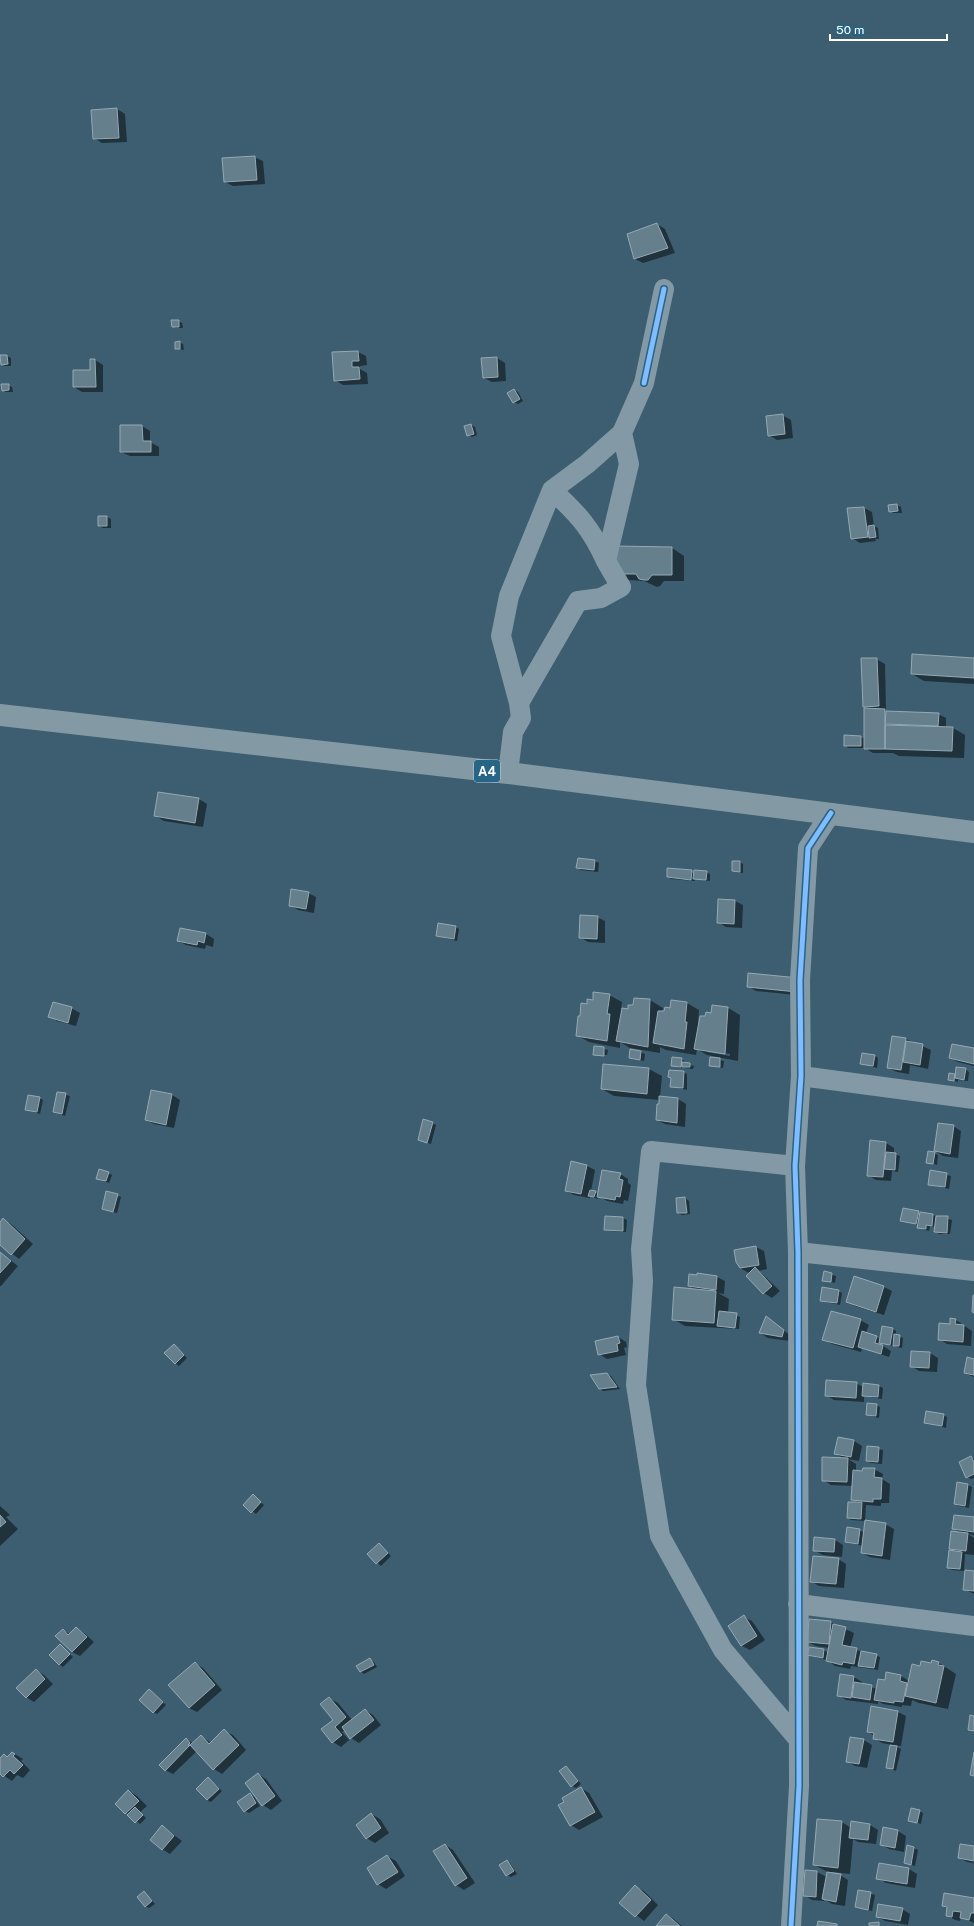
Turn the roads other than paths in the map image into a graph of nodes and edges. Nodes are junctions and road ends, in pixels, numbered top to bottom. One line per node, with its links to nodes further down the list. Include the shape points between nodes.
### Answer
1 (664, 289): 2 (street, via 644,383)
2 (622, 433): 3 (street); 4 (street, via 629,464)
3 (552, 490): 4 (street, via 577,513 596,538); 5 (street, via 509,596 501,636)
4 (606, 561): 5 (street, via 621,587 602,598 578,601)
5 (519, 703): 7 (street, via 521,718 513,732)
6 (0, 715): 7 (highway, A4)
7 (508, 773): 8 (highway, A4)
8 (831, 813): 9 (highway, A4); 10 (street, via 808,848 800,980)
9 (974, 832)
10 (801, 1076): 11 (street); 12 (street)
11 (974, 1099)
12 (795, 1166): 13 (street); 17 (street, via 651,1151 642,1249 643,1281 636,1385 660,1536 723,1650)
13 (798, 1252): 14 (street); 15 (street)
14 (974, 1270)
15 (798, 1604): 16 (street); 17 (street)
16 (974, 1626)
17 (799, 1740): 18 (street)
18 (792, 1926)

